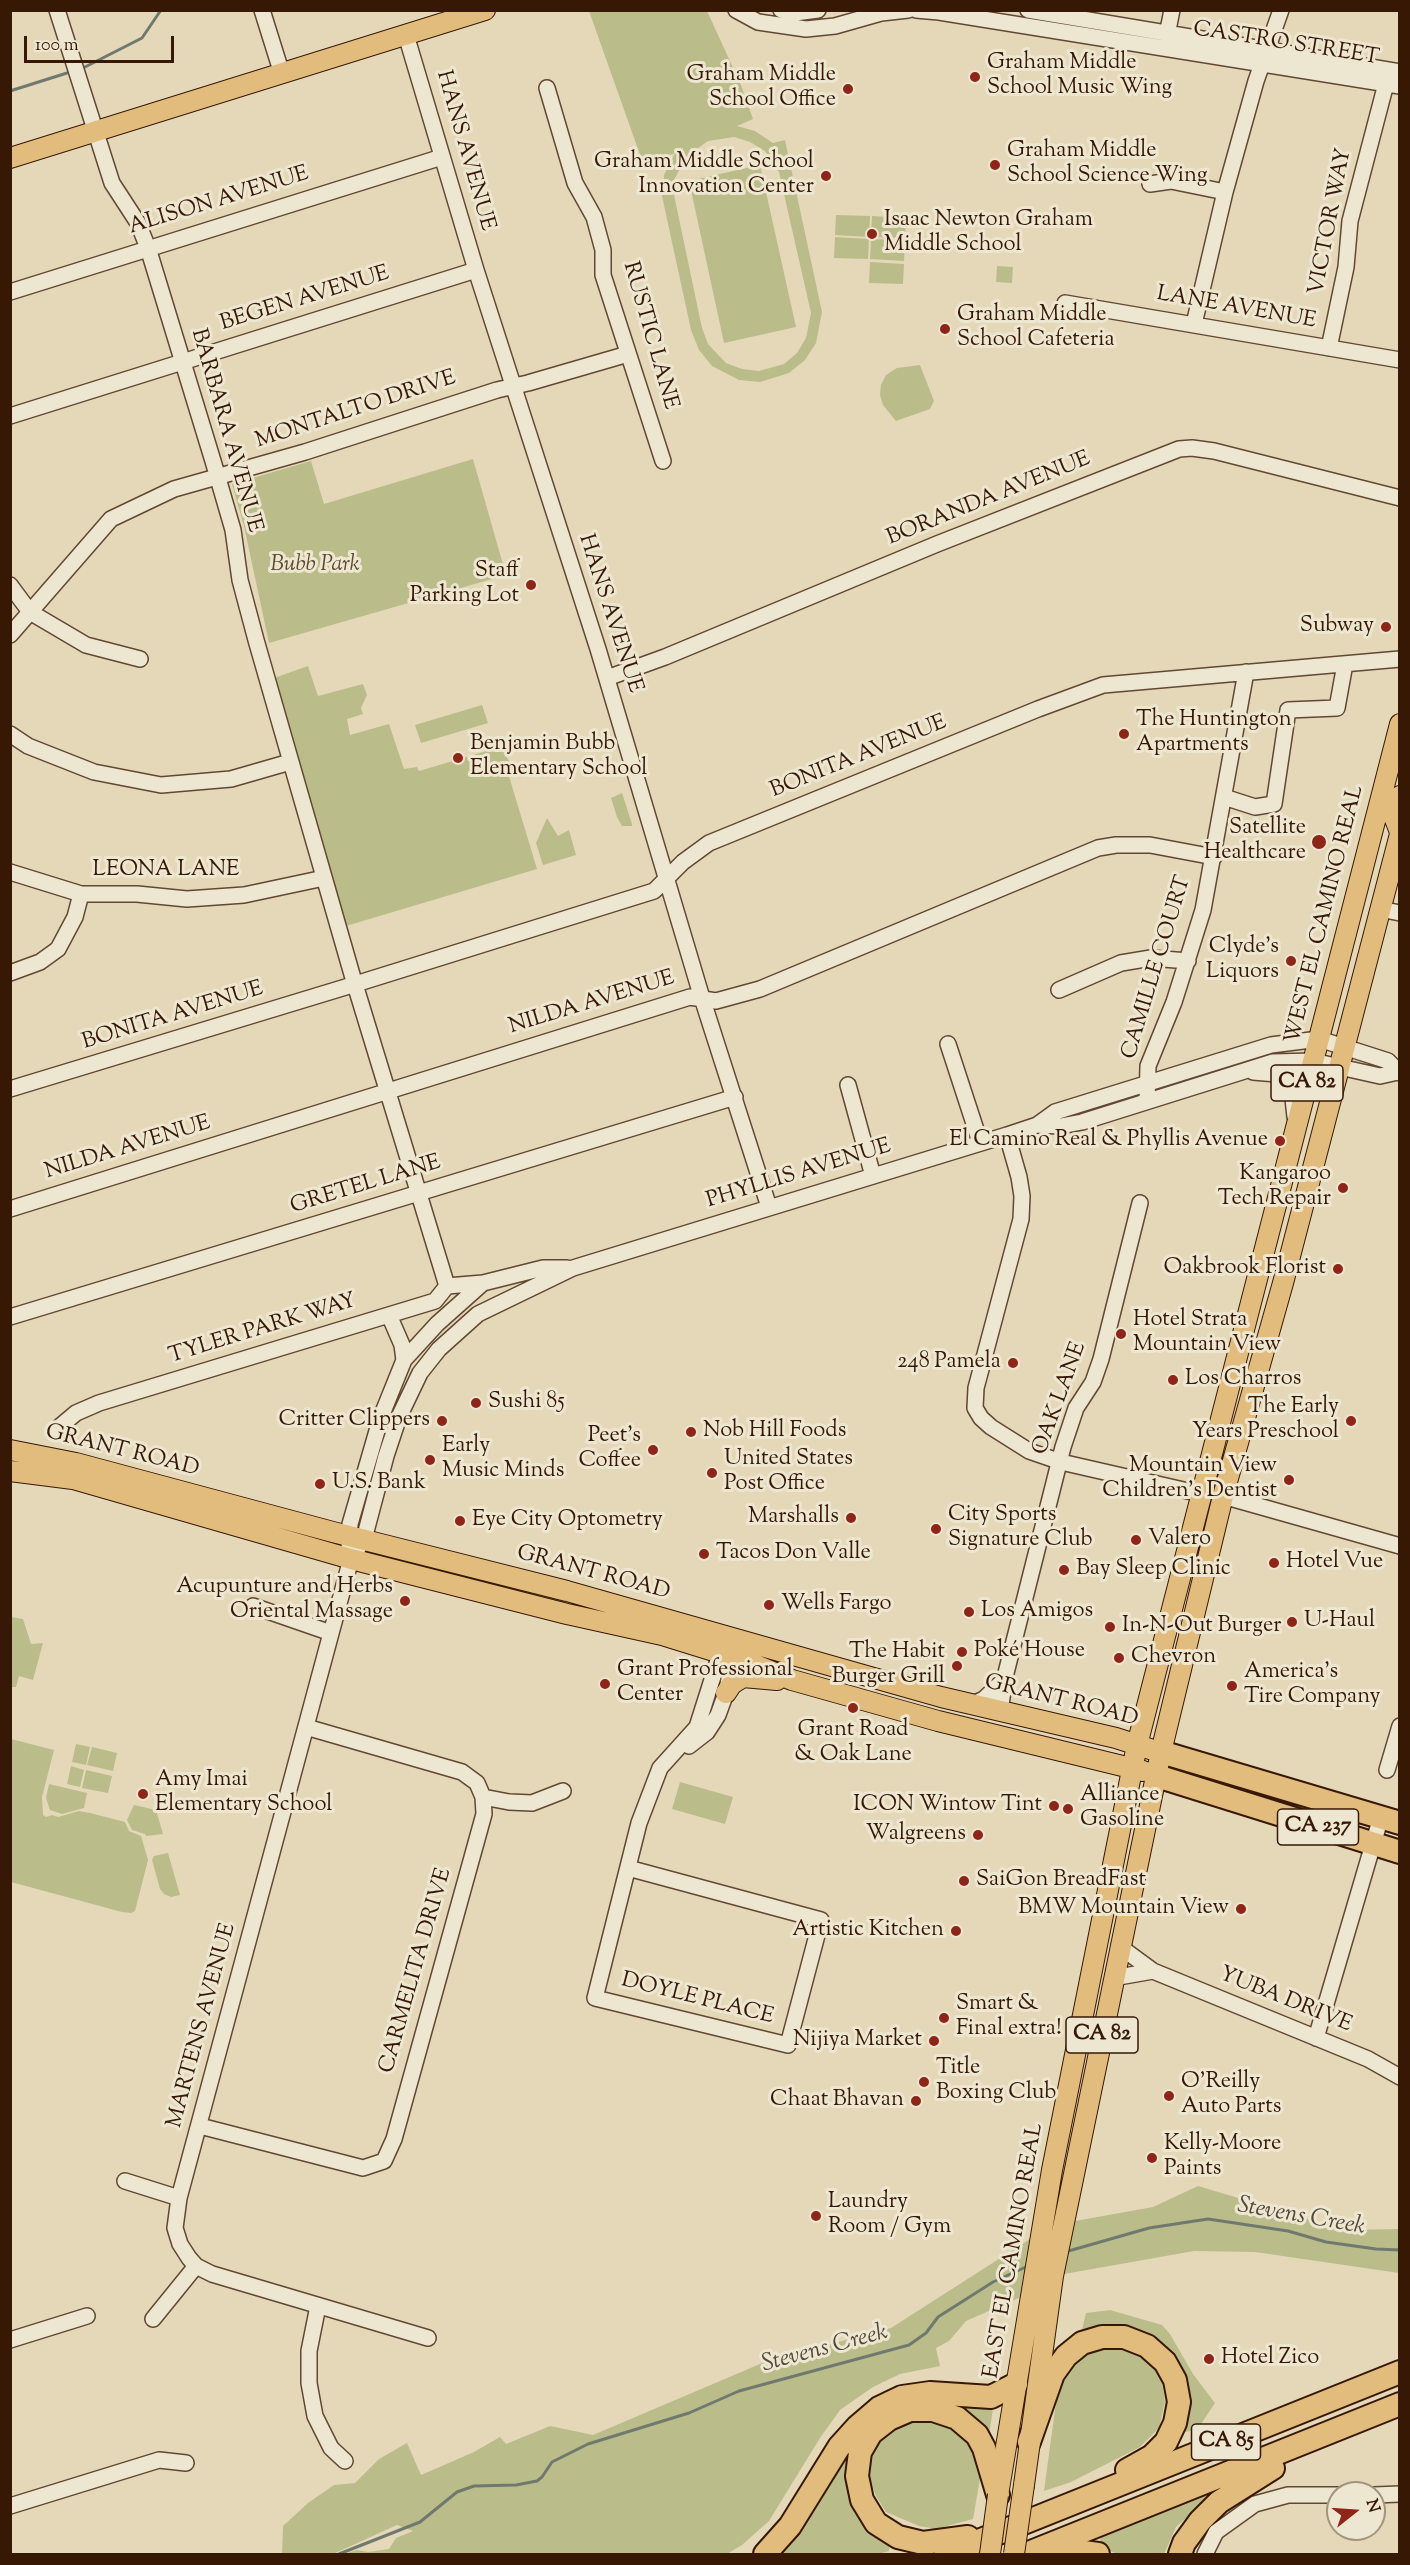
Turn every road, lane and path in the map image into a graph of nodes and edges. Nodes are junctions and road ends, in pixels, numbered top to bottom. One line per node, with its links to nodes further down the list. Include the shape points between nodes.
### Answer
1 (57, 10): 18 (street, BARBARA AVENUE)
2 (262, 10): 15 (street)
3 (485, 10): 12 (main road)
4 (736, 10): 7 (street, via 758,22 806,29)
5 (780, 10): 6 (street)
6 (818, 10)
7 (908, 10)
8 (916, 10): 14 (street, CASTRO STREET)
9 (1028, 10): 13 (street, CASTRO STREET)
10 (1172, 10): 13 (street)
11 (1281, 10): 14 (street)
12 (406, 35): 15 (main road); 19 (street, HANS AVENUE)
13 (1167, 35): 14 (street, CASTRO STREET)
14 (1265, 58): 16 (street, CASTRO STREET); 22 (street)
15 (282, 74): 18 (main road)
16 (1394, 78): 28 (street, VICTOR WAY, via 1350,221 1346,267)
17 (547, 88): 29 (street, RUSTIC LANE, via 575,183 594,217 603,250 603,275)
18 (95, 133): 20 (main road); 23 (street, BARBARA AVENUE, via 112,183 138,223)
19 (442, 157): 23 (street, ALISON AVENUE); 24 (street, HANS AVENUE)
20 (10, 158)
21 (1150, 184): 22 (street, via 1171,181)
22 (1225, 192): 27 (street)
23 (148, 248): 25 (street, ALISON AVENUE); 31 (street, BARBARA AVENUE)
24 (476, 270): 31 (street, BEGEN AVENUE); 32 (street, HANS AVENUE)
25 (10, 292)
26 (1065, 303): 27 (street, LANE AVENUE)
27 (1194, 324): 28 (street, LANE AVENUE)
28 (1329, 348): 30 (street, LANE AVENUE)
29 (628, 354): 32 (street, MONTALTO DRIVE); 34 (street, RUSTIC LANE)
30 (1400, 360)
31 (182, 362): 33 (street, BEGEN AVENUE); 35 (street, BARBARA AVENUE)
32 (514, 386): 35 (street, MONTALTO DRIVE); 44 (street, HANS AVENUE)
33 (10, 416)
34 (663, 461)
35 (218, 477): 38 (street, MONTALTO DRIVE, via 174,489 111,519); 47 (street, BARBARA AVENUE, via 233,530 240,580)
36 (1400, 498): 44 (street, BORANDA AVENUE, via 1214,451 1179,449)
37 (10, 585): 38 (street)
38 (30, 612): 39 (street, MONTALTO DRIVE); 40 (street, via 86,645)
39 (10, 635)
40 (140, 659)
41 (1400, 659): 42 (street, BONITA AVENUE)
42 (1346, 664): 43 (street, BONITA AVENUE); 49 (street, via 1337,708 1288,710 1274,804 1255,807)
43 (1246, 672): 49 (street, CAMILLE COURT); 54 (street, BONITA AVENUE, via 1130,681 1086,691 710,843)
44 (607, 678): 54 (street, HANS AVENUE)
45 (1400, 724): 62 (main road, WEST EL CAMINO REAL / CA 82)
46 (10, 735): 47 (street, via 94,772 161,785 231,778)
47 (290, 762): 53 (street, BARBARA AVENUE)
48 (1400, 796): 50 (main road, via 1394,817)
49 (1224, 797): 51 (street, CAMILLE COURT)
50 (1400, 833): 56 (main road, CA 82)
51 (1214, 857): 57 (street, CAMILLE COURT); 61 (street, NILDA AVENUE, via 1150,845 1098,848 760,989 716,1001)
52 (10, 872): 55 (street, LEONA LANE)
53 (324, 878): 55 (street, LEONA LANE, via 244,896 187,899); 59 (street, BARBARA AVENUE)
54 (666, 880): 59 (street, BONITA AVENUE, via 654,891); 61 (street, HANS AVENUE)
55 (81, 894): 58 (street, via 75,917 58,950 40,962)
56 (1390, 911): 64 (main road, CA 82)
57 (1188, 961): 60 (street, via 1151,958 1121,963); 69 (street, CAMILLE COURT, via 1148,1066)
58 (10, 973)
59 (355, 984): 71 (street, BONITA AVENUE); 72 (street, BARBARA AVENUE)
60 (1059, 990)
61 (702, 998): 72 (street, NILDA AVENUE, via 690,997); 73 (street, HANS AVENUE)
62 (1319, 1039): 64 (street, PHYLLIS AVENUE); 65 (main road, WEST EL CAMINO REAL / CA 82); 69 (street, PHYLLIS AVENUE, via 1271,1045)
63 (948, 1044): 78 (street)
64 (1343, 1046): 66 (main road, CA 82); 68 (street, PHYLLIS AVENUE, via 1388,1061)
65 (1313, 1061): 66 (street, PHYLLIS AVENUE); 67 (street, PHYLLIS AVENUE, via 1273,1062); 76 (main road, WEST EL CAMINO REAL / CA 82)
66 (1338, 1068): 68 (street, PHYLLIS AVENUE, via 1380,1076); 95 (main road, CA 82)
67 (1241, 1072): 74 (street, PHYLLIS AVENUE); 76 (street, via 1277,1074 1287,1080 1293,1089)
68 (1399, 1073)
69 (1147, 1084): 74 (street, CAMILLE COURT); 75 (street, PHYLLIS AVENUE, via 1055,1112)
70 (848, 1085): 79 (street)
71 (10, 1089)
72 (388, 1092): 80 (street, BARBARA AVENUE); 83 (street, NILDA AVENUE)
73 (735, 1096): 80 (street, GRETEL LANE); 82 (street, HANS AVENUE)
74 (1147, 1101): 75 (street, PHYLLIS AVENUE, via 1082,1122)
75 (1037, 1125): 77 (street, PHYLLIS AVENUE)
76 (1296, 1128): 94 (main road, WEST EL CAMINO REAL / CA 82)
77 (1007, 1135): 78 (street, PHYLLIS AVENUE); 92 (street, via 1019,1177 1021,1219 976,1388 975,1408 991,1427 1019,1446)
78 (980, 1143): 79 (street, PHYLLIS AVENUE)
79 (873, 1176): 82 (street, PHYLLIS AVENUE)
80 (419, 1194): 86 (street, BARBARA AVENUE); 88 (street, GRETEL LANE)
81 (1140, 1203): 92 (street, OAK LANE, via 1101,1359 1093,1382 1076,1408)
82 (769, 1207): 84 (street, PHYLLIS AVENUE)
83 (10, 1209)
84 (573, 1268): 85 (street, PHYLLIS AVENUE, via 543,1268); 96 (street, PHYLLIS AVENUE, via 478,1314 438,1349 420,1373 399,1417)
85 (483, 1283): 86 (street); 89 (street, PHYLLIS AVENUE)
86 (447, 1286): 87 (street, TYLER PARK WAY, via 435,1301)
87 (389, 1315): 89 (street); 90 (street, TYLER PARK WAY, via 99,1403 76,1413)
88 (10, 1317)
89 (404, 1360): 96 (street, PHYLLIS AVENUE, via 381,1417)
90 (57, 1429)
91 (10, 1450): 96 (main road, GRANT ROAD, via 76,1463)
92 (1061, 1462): 94 (street); 102 (street, OAK LANE)
93 (10, 1471): 98 (main road, GRANT ROAD, via 73,1479)
94 (1201, 1494): 109 (main road, WEST EL CAMINO REAL / CA 82)
95 (1223, 1496): 97 (street); 110 (main road, CA 82)
96 (356, 1538): 98 (street, PHYLLIS AVENUE); 101 (main road, GRANT ROAD, via 567,1591)
97 (1400, 1546)
98 (351, 1559): 100 (street, MARTENS AVENUE); 101 (main road, GRANT ROAD, via 567,1614)
99 (253, 1606): 100 (street)
100 (331, 1633): 108 (street, MARTENS AVENUE)
101 (729, 1646): 103 (main road, GRANT ROAD); 104 (street); 106 (main road, GRANT ROAD); 111 (street, via 697,1727)
102 (1005, 1679): 105 (street, OAK LANE); 106 (street, via 984,1699)
103 (792, 1680): 104 (main road, via 743,1677); 106 (main road, GRANT ROAD, via 948,1723)
104 (726, 1693): 111 (street, via 707,1732)
105 (1000, 1710): 106 (main road); 109 (main road, GRANT ROAD)
106 (980, 1718): 112 (main road, GRANT ROAD)
107 (1400, 1726): 113 (street)
108 (306, 1727): 116 (street, via 462,1772 477,1783); 129 (street, MARTENS AVENUE)
109 (1137, 1745): 110 (main road, GRANT ROAD); 112 (main road, EAST EL CAMINO REAL / CA 82)
110 (1161, 1752): 114 (main road, CA 82); 117 (highway)
111 (660, 1768): 120 (street, via 639,1822)
112 (1132, 1768): 114 (main road, GRANT ROAD / CA 237); 122 (main road, EAST EL CAMINO REAL / CA 82)
113 (1387, 1770)
114 (1157, 1776): 118 (highway, CA 237); 121 (main road, EAST EL CAMINO REAL / CA 82)
115 (563, 1791): 116 (street, via 532,1803)
116 (483, 1797): 129 (street, CARMELITA DRIVE, via 484,1814 394,2139 384,2161 363,2168)
117 (1390, 1820): 118 (street)
118 (1372, 1845): 119 (highway, CA 237); 125 (street)
119 (1400, 1852)
120 (628, 1868): 120 (street, DOYLE PLACE, via 821,1920 788,2045 595,1998)
121 (1119, 1946): 123 (street, YUBA DRIVE); 124 (main road, EAST EL CAMINO REAL / CA 82)
122 (1092, 1969): 126 (main road, via 1099,1970 1102,1979 1089,2051); 128 (main road, EAST EL CAMINO REAL / CA 82)
123 (1153, 1971): 124 (street); 125 (street, YUBA DRIVE)
124 (1113, 1978): 126 (main road, EAST EL CAMINO REAL / CA 82)
125 (1316, 2038): 127 (street, YUBA DRIVE)
126 (1094, 2073): 130 (main road, EAST EL CAMINO REAL / CA 82)
127 (1400, 2077)
128 (1070, 2079): 130 (main road, via 1076,2094 1072,2129); 140 (main road, EAST EL CAMINO REAL / CA 82)
129 (200, 2126): 132 (street, MARTENS AVENUE)
130 (1081, 2139): 143 (main road, EAST EL CAMINO REAL / CA 82, via 1054,2272)
131 (125, 2181): 132 (street)
132 (179, 2198): 133 (street, MARTENS AVENUE, via 175,2228 180,2244)
133 (196, 2266): 134 (street); 136 (street)
134 (318, 2306): 137 (street); 145 (street, via 309,2351 309,2383 315,2416 331,2448)
135 (87, 2316): 138 (street)
136 (153, 2319)
137 (428, 2338)
138 (10, 2340)
139 (1400, 2372): 150 (highway, CA 85)
140 (1016, 2384): 147 (main road, EAST EL CAMINO REAL / CA 82); 152 (highway, via 991,2397 930,2393 902,2397 879,2408 839,2447 790,2526)
141 (1400, 2404): 144 (highway, CA 85)
142 (1400, 2411): 144 (highway, via 1335,2438)
143 (1029, 2442): 150 (highway, via 1053,2374 1082,2343 1102,2337 1124,2337 1147,2346 1165,2362 1175,2380 1179,2402 1166,2442 1152,2456); 155 (main road, EAST EL CAMINO REAL / CA 82, bridge)
144 (1303, 2443): 156 (highway, CA 85); 159 (highway, via 1285,2462 1219,2502 1200,2521)
145 (345, 2461)
146 (186, 2463): 149 (street, via 159,2460)
147 (998, 2495): 151 (highway, via 988,2456 977,2435 957,2418 933,2410 910,2410 889,2419 871,2433 860,2452 857,2476 862,2500 876,2523 898,2537 923,2543); 154 (main road, EAST EL CAMINO REAL / CA 82, bridge)
148 (1326, 2495): 160 (street, via 1288,2495 1255,2504 1215,2532)
149 (10, 2506)
150 (1053, 2512): 151 (highway, CA 85)
151 (1006, 2531): 153 (highway, CA 85)
152 (765, 2554)
153 (945, 2554)
154 (990, 2554)
155 (1014, 2554)
156 (1026, 2554)
157 (1048, 2554): 158 (highway)
158 (1098, 2554)
159 (1180, 2554)
160 (1205, 2554)

